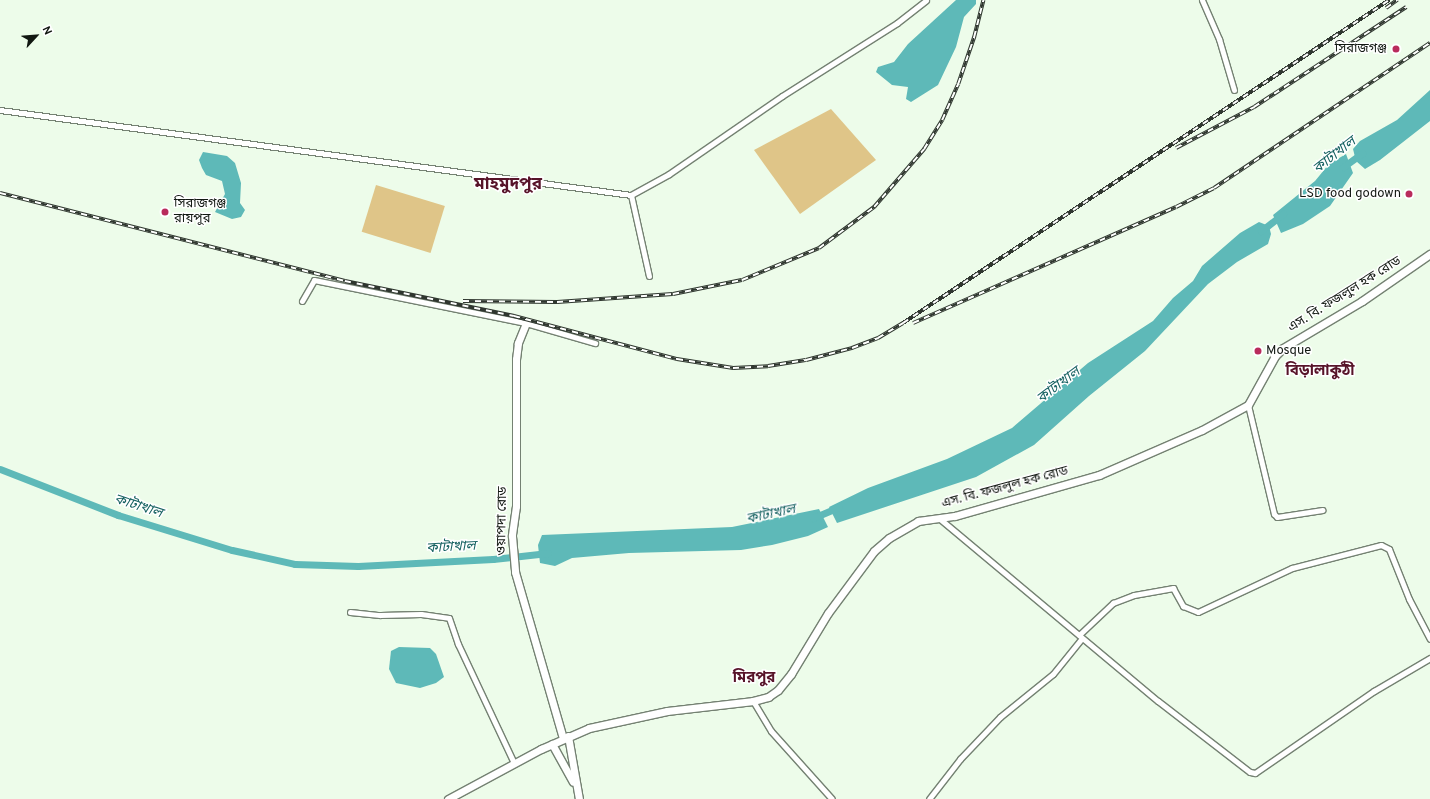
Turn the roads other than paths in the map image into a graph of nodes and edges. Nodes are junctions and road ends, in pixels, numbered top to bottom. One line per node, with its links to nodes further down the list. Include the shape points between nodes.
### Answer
1 (926, 0): 5 (street, via 897,23 782,96 669,174)
2 (1202, 0): 3 (street, via 1220,39)
3 (1234, 90)
4 (0, 110): 5 (street)
5 (631, 195): 7 (street)
6 (1430, 254): 11 (main road, এস. বি. ফজলুল হক রোড, via 1362,301 1283,348 1275,356)
7 (649, 276)
8 (302, 301): 9 (street, via 314,280)
9 (526, 323): 10 (street); 19 (main road, ওয়াপদা রোড, via 517,355 516,506 512,536 515,572)
10 (595, 343)
11 (1248, 405): 12 (street, via 1274,514 1277,517); 13 (main road, এস. বি. ফজলুল হক রোড, via 1202,430 1099,475)
12 (1322, 510)
13 (940, 519): 15 (street); 18 (main road, এস. বি. ফজলুল হক রোড, via 918,521 889,538 874,551 828,613 791,674 778,690)
14 (350, 612): 21 (street, via 380,615 421,614 448,618)
15 (1080, 636): 16 (street, via 1113,603 1134,595 1173,588 1183,606 1198,612 1292,568 1381,546 1389,549 1409,599); 17 (street, via 1158,701 1250,772 1255,773 1374,690); 26 (street, via 1053,674 1000,717 960,759)
16 (1430, 639)
17 (1430, 658)
18 (753, 701): 19 (main road, এস. বি. ফজলুল হক রোড, via 667,711 618,720); 25 (street, via 770,731)
19 (566, 737): 20 (main road, এস. বি. ফজলুল হক রোড); 22 (main road, ওয়াপদা রোড)
20 (552, 744): 21 (main road, এস. বি. ফজলুল হক রোড); 22 (main road, ওয়াপদা রোড)
21 (514, 763): 23 (main road, এস. বি. ফজলুল হক রোড)
22 (576, 786): 24 (main road, ওয়াপদা রোড)
23 (448, 799)
24 (579, 799)
25 (832, 799)
26 (929, 799)

